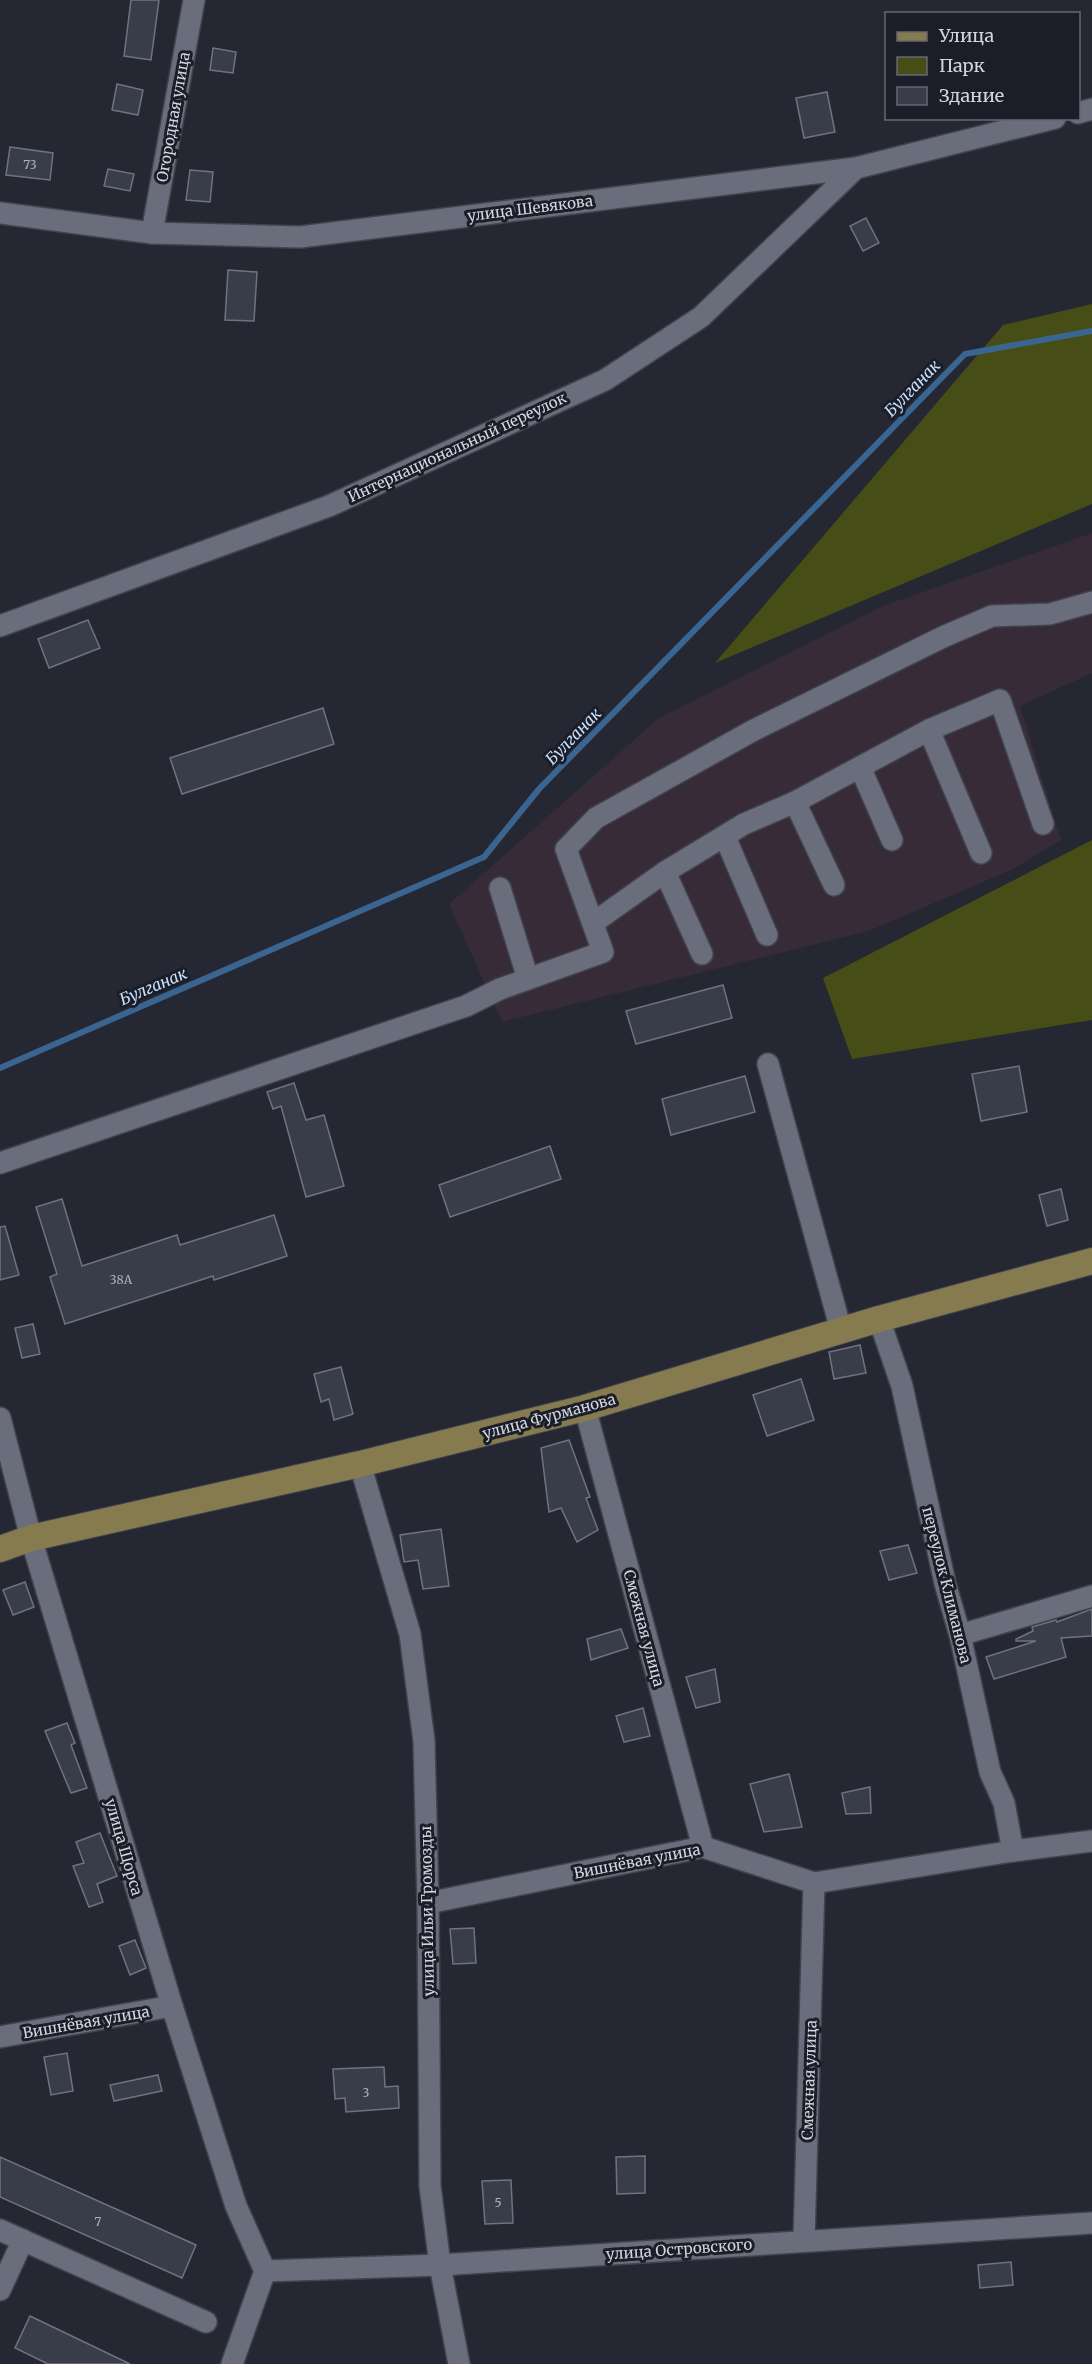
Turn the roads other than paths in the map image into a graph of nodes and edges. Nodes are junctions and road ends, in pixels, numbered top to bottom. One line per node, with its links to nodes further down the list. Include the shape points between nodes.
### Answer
1 (194, 0): 5 (street, Огородная улица)
2 (1047, 120): 3 (street, улица Шевякова)
3 (856, 168): 5 (street, улица Шевякова, via 300,237); 7 (street, Интернациональный переулок, via 700,317 605,380 329,506)
4 (0, 213): 5 (street, улица Шевякова)
5 (152, 233)
6 (1092, 602): 18 (street, via 1050,614 992,616 945,636 754,730 596,818 566,849)
7 (0, 626)
8 (929, 730): 9 (street); 11 (street, via 1000,700); 14 (street)
9 (860, 767): 10 (street); 13 (street)
10 (795, 802): 12 (street, via 744,824); 16 (street)
11 (1043, 824)
12 (725, 837): 15 (street); 19 (street)
13 (892, 840)
14 (981, 853)
15 (665, 872): 18 (street); 20 (street)
16 (834, 885)
17 (500, 888): 21 (street)
18 (593, 923): 21 (street, via 603,952)
19 (767, 935)
20 (702, 954)
21 (528, 979): 23 (street, via 466,1006)
22 (768, 1064): 26 (street)
23 (0, 1163)
24 (1092, 1261): 25 (main road, улица Фурманова)
25 (879, 1319): 26 (main road, улица Фурманова); 33 (street, переулок Климанова, via 902,1386)
26 (841, 1330): 27 (main road, улица Фурманова)
27 (585, 1408): 29 (main road, улица Фурманова); 35 (street, Смежная улица)
28 (0, 1418): 30 (street, улица Щорса)
29 (360, 1464): 30 (main road, улица Фурманова); 38 (street, улица Ильи Громозды, via 410,1634 424,1741)
30 (31, 1538): 31 (main road, улица Фурманова); 39 (street, улица Щорса)
31 (0, 1549)
32 (1092, 1596): 33 (street)
33 (960, 1635): 36 (street, переулок Климанова, via 990,1772 1004,1803)
34 (1092, 1841): 36 (street, Вишнёвая улица)
35 (703, 1847): 37 (street, Вишнёвая улица); 38 (street, Вишнёвая улица)
36 (1013, 1851): 37 (street, Вишнёвая улица)
37 (814, 1883): 44 (street, Смежная улица)
38 (428, 1903): 45 (street, улица Ильи Громозды, via 430,2186)
39 (172, 2006): 40 (street, Вишнёвая улица); 46 (street, улица Щорса, via 236,2206)
40 (0, 2037)
41 (1092, 2223): 44 (street, улица Островского)
42 (0, 2230): 43 (street)
43 (23, 2240): 47 (street); 48 (street)
44 (804, 2241): 45 (street, улица Островского)
45 (440, 2265): 46 (street, улица Островского); 50 (street, улица Ильи Громозды)
46 (265, 2271): 49 (street)
47 (0, 2290)
48 (206, 2322)
49 (232, 2364)
50 (459, 2364)

